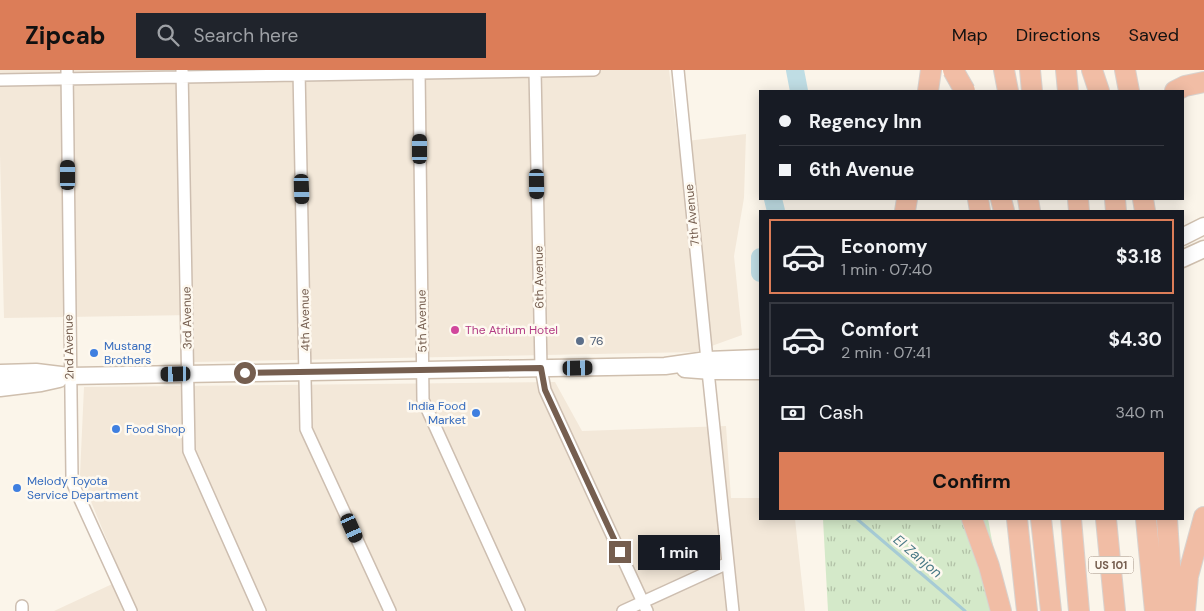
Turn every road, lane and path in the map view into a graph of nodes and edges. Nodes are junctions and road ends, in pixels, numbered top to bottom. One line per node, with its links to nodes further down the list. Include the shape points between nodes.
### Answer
1 (535, 70): 2 (street); 13 (street); 35 (street, 6th Avenue)
2 (594, 70)
3 (678, 70): 34 (street, 7th Avenue)
4 (931, 70): 19 (highway)
5 (953, 70): 20 (highway, bridge)
6 (960, 70): 21 (highway)
7 (1004, 70): 22 (highway)
8 (1030, 70): 23 (highway)
9 (1066, 70): 24 (highway)
10 (1073, 70): 25 (highway)
11 (1092, 70): 26 (highway)
12 (1125, 70): 27 (highway)
13 (419, 72): 15 (street); 36 (street, 5th Avenue)
14 (182, 73): 15 (street); 16 (street); 40 (street, 3rd Avenue)
15 (299, 73): 38 (street, 4th Avenue)
16 (67, 75): 17 (street); 41 (street, 2nd Avenue)
17 (0, 80)
18 (1204, 82): 28 (highway)
19 (928, 90)
20 (963, 90)
21 (964, 90)
22 (1008, 90)
23 (1032, 90)
24 (1068, 90)
25 (1072, 90)
26 (1099, 90)
27 (1129, 90)
28 (1176, 90)
29 (1204, 226): 30 (main road)
30 (1184, 236)
31 (1204, 249): 32 (main road)
32 (1184, 259)
33 (759, 358): 34 (main road)
34 (708, 365): 35 (main road); 37 (main road); 52 (street, 7th Avenue)
35 (541, 368): 36 (main road); 53 (street, 6th Avenue, via 545,390)
36 (423, 370): 38 (main road); 57 (street, 5th Avenue, via 423,400)
37 (759, 371)
38 (306, 372): 40 (main road); 56 (street, 4th Avenue, via 306,429)
39 (0, 373): 41 (main road, via 36,372)
40 (188, 374): 41 (main road); 55 (street, 3rd Avenue, via 189,451)
41 (69, 376): 42 (main road); 54 (street, 2nd Avenue, via 73,484)
42 (0, 388)
43 (1204, 517): 68 (highway, via 1188,576)
44 (972, 520): 60 (highway)
45 (1017, 520): 61 (highway)
46 (1041, 520): 62 (highway)
47 (1071, 520): 63 (highway, US 101)
48 (1106, 520): 64 (highway, US 101)
49 (1136, 520): 65 (highway)
50 (1146, 520): 66 (highway)
51 (1167, 520): 67 (highway)
52 (728, 563): 53 (street); 59 (street, 7th Avenue)
53 (645, 606): 58 (street)
54 (131, 611)
55 (260, 611)
56 (390, 611)
57 (518, 611)
58 (623, 611)
59 (733, 611)
60 (1002, 611)
61 (1027, 611)
62 (1051, 611)
63 (1079, 611)
64 (1115, 611)
65 (1142, 611)
66 (1156, 611)
67 (1173, 611)
68 (1185, 611)

